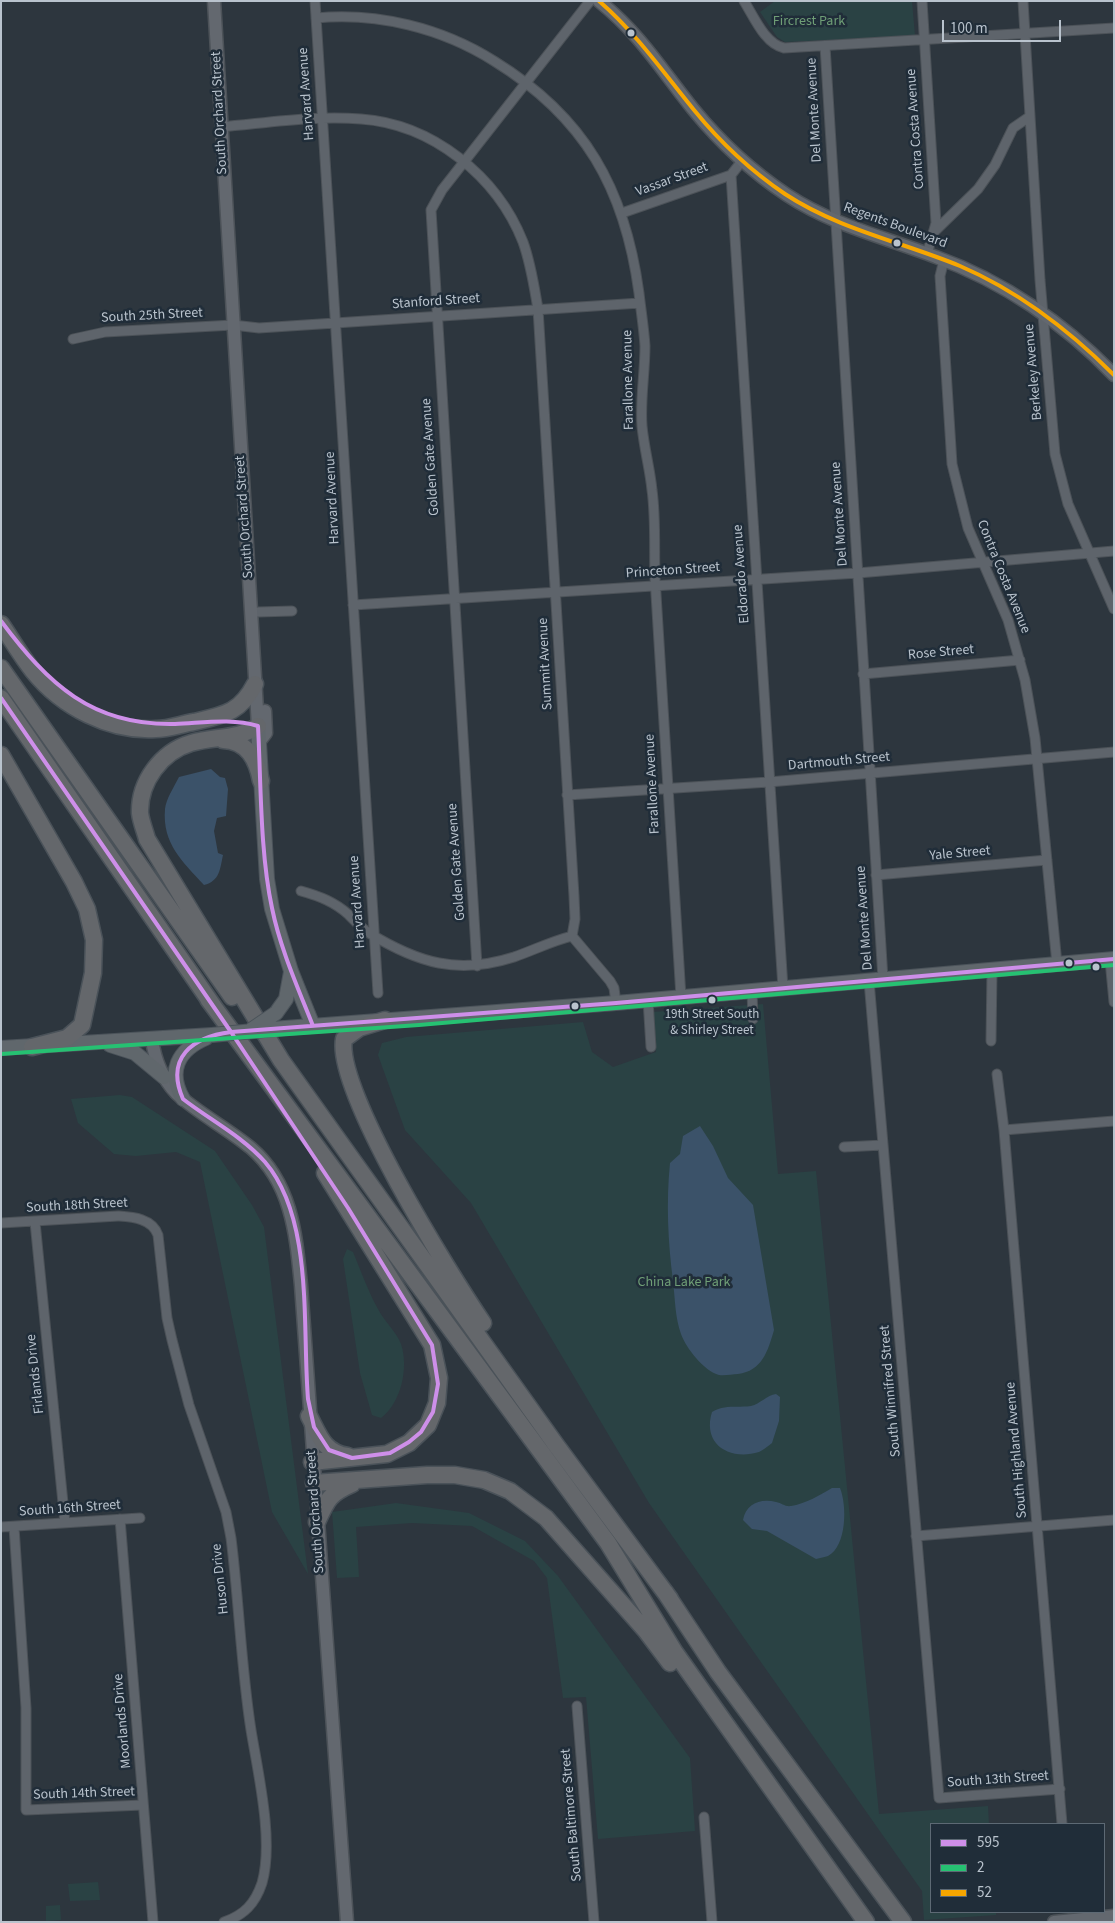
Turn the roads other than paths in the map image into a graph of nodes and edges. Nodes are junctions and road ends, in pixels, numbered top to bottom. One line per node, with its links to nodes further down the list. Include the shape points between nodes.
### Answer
1 (214, 1): 16 (main road, South Orchard Street)
2 (314, 1): 8 (street, Harvard Avenue)
3 (590, 1): 13 (street, Golden Gate Avenue)
4 (599, 1): 17 (main road, Regents Boulevard, via 635,33 693,109)
5 (744, 1): 12 (street, via 776,45 792,48)
6 (922, 1): 11 (street, Contra Costa Avenue)
7 (1023, 1): 10 (street, Berkeley Avenue)
8 (316, 18): 13 (street, Farallone Avenue, via 363,17 426,30 475,49); 15 (street, Harvard Avenue)
9 (1114, 28): 10 (street)
10 (1025, 34): 11 (street); 14 (street, Berkeley Avenue)
11 (924, 41): 12 (street); 22 (street, Contra Costa Avenue)
12 (825, 46): 21 (street, Del Monte Avenue)
13 (528, 83): 18 (street, Golden Gate Avenue); 20 (street, Farallone Avenue, via 580,136 599,164)
14 (1029, 116): 22 (street, via 1013,128 995,165 978,188); 27 (street, Berkeley Avenue)
15 (323, 119): 16 (street, Summit Avenue); 18 (street, Summit Avenue, via 364,119 402,128 432,141); 29 (street, Harvard Avenue)
16 (220, 127): 30 (main road, South Orchard Street)
17 (742, 161): 19 (street); 21 (main road, Regents Boulevard, via 788,195)
18 (465, 162): 26 (street, Summit Avenue, via 492,190 514,223 527,256); 28 (street, Golden Gate Avenue, via 435,200 431,210)
19 (731, 174): 20 (street, Vassar Street); 37 (street, Eldorado Avenue)
20 (622, 213): 25 (street, Farallone Avenue)
21 (835, 220): 23 (main road, Regents Boulevard); 36 (street, Del Monte Avenue)
22 (934, 232): 23 (street, Contra Costa Avenue)
23 (927, 254): 24 (main road, Regents Boulevard)
24 (944, 260): 27 (main road, Regents Boulevard, via 1002,287); 35 (street, Contra Costa Avenue, via 940,276 952,464 962,512)
25 (640, 303): 26 (street, Stanford Street); 38 (street, Farallone Avenue, via 644,346 642,425 654,513)
26 (538, 309): 28 (street, Stanford Street); 39 (street, Summit Avenue)
27 (1043, 314): 32 (main road, Regents Boulevard); 34 (street, Berkeley Avenue, via 1057,462 1068,504)
28 (436, 316): 29 (street, Stanford Street); 40 (street, Golden Gate Avenue)
29 (336, 323): 30 (street, Stanford Street, via 259,328); 42 (street, Harvard Avenue)
30 (233, 325): 31 (street, South 25th Street, via 105,332); 41 (main road, South Orchard Street)
31 (72, 339)
32 (1114, 375)
33 (1114, 551): 34 (street, Princeton Street)
34 (1090, 553): 35 (street, Princeton Street); 43 (street, Berkeley Avenue)
35 (983, 562): 36 (street, Princeton Street); 47 (street, Contra Costa Avenue)
36 (858, 573): 37 (street, Princeton Street); 49 (street, Del Monte Avenue)
37 (756, 580): 38 (street, Princeton Street); 60 (street, Eldorado Avenue)
38 (656, 586): 39 (street, Princeton Street); 61 (street, Farallone Avenue)
39 (556, 593): 40 (street, Princeton Street); 62 (street, Summit Avenue)
40 (454, 599): 42 (street, Princeton Street); 70 (street, Golden Gate Avenue)
41 (250, 600): 45 (main road); 50 (main road, South Orchard Street)
42 (353, 605): 66 (street, Harvard Avenue)
43 (1114, 610)
44 (292, 611): 45 (street)
45 (258, 612): 53 (main road, via 266,733)
46 (1, 622): 52 (highway, via 37,670 82,704 124,720)
47 (1020, 660): 49 (street, Rose Street); 57 (street, Contra Costa Avenue, via 1029,699)
48 (1, 668): 93 (highway, via 212,971)
49 (863, 674): 58 (street, Del Monte Avenue)
50 (255, 684): 52 (highway, via 244,703 232,711); 53 (main road, South Orchard Street)
51 (1, 698): 78 (highway)
52 (184, 723): 53 (highway, via 242,721)
53 (258, 734): 54 (highway); 59 (main road, South Orchard Street)
54 (214, 739): 59 (highway, via 234,741 247,749 255,760); 93 (highway, via 183,746 157,766 145,785 142,823 153,850)
55 (1114, 752): 57 (street, Dartmouth Street)
56 (1, 755): 90 (highway, via 74,882 87,909 94,940 93,973 82,1025 68,1038)
57 (1036, 758): 58 (street, Dartmouth Street); 63 (street, Contra Costa Avenue)
58 (869, 773): 60 (street, Dartmouth Street); 64 (street, Del Monte Avenue)
59 (261, 781): 72 (main road, South Orchard Street, via 269,896)
60 (769, 782): 61 (street, Dartmouth Street); 74 (street, Eldorado Avenue)
61 (667, 788): 62 (street, Dartmouth Street); 77 (street, Farallone Avenue)
62 (567, 795): 67 (street, Summit Avenue, via 574,904)
63 (1048, 860): 64 (street, Yale Street); 69 (street, Contra Costa Avenue)
64 (876, 875): 73 (street, Del Monte Avenue)
65 (302, 891): 66 (street, via 336,905)
66 (373, 935): 70 (street, via 406,954 427,961 450,966); 76 (street, Harvard Avenue)
67 (572, 936): 70 (street, via 514,957); 81 (street, via 610,981)
68 (1112, 959): 69 (main road); 80 (street)
69 (1057, 964): 71 (main road)
70 (477, 966)
71 (992, 970): 73 (main road); 88 (street)
72 (291, 971): 84 (main road, South Orchard Street); 85 (main road, bridge, via 286,999 276,1013)
73 (876, 980): 74 (main road); 99 (street, South Winnifred Street)
74 (783, 988): 75 (main road)
75 (752, 991): 77 (main road); 82 (street)
76 (378, 992)
77 (681, 997): 79 (main road)
78 (208, 999): 105 (highway, via 314,1157 432,1345 439,1378 438,1404 428,1425 409,1443 387,1454); 122 (highway, via 608,1543 674,1651)
79 (648, 1000): 81 (main road); 91 (street)
80 (1114, 1002)
81 (616, 1003): 83 (main road)
82 (753, 1019)
83 (384, 1020): 84 (main road); 118 (highway, via 353,1031 343,1044 353,1086 368,1124 445,1267)
84 (313, 1026): 85 (main road, bridge)
85 (250, 1031): 86 (main road, bridge)
86 (205, 1037): 87 (main road); 96 (main road, via 179,1057 176,1081)
87 (152, 1040): 89 (main road); 95 (main road, South Orchard Street)
88 (991, 1041)
89 (102, 1042): 90 (main road); 95 (main road, via 135,1053)
90 (32, 1047): 92 (main road)
91 (651, 1047)
92 (1, 1048)
93 (281, 1060): 118 (highway)
94 (997, 1074): 98 (street, South Highland Avenue)
95 (164, 1077): 96 (main road, South Orchard Street)
96 (183, 1099): 104 (main road, South Orchard Street, via 261,1158 286,1196 298,1255)
97 (1114, 1121): 98 (street)
98 (1004, 1130): 114 (street, South Highland Avenue)
99 (884, 1145): 100 (street); 117 (street, South Winnifred Street)
100 (844, 1148)
101 (35, 1222): 102 (street, South 18th Street); 103 (street, South 18th Street, via 118,1216 136,1217); 112 (street, Firlands Drive)
102 (1, 1223)
103 (151, 1225): 130 (street, Huson Drive, via 160,1242 167,1318 188,1405 226,1512 251,1730 263,1801 265,1848 262,1883 247,1910)
104 (309, 1416): 105 (highway, via 324,1446 337,1455); 106 (main road, South Orchard Street)
105 (362, 1458): 106 (highway)
106 (312, 1462): 108 (main road, South Orchard Street)
107 (371, 1479): 108 (highway); 113 (highway, via 338,1490 328,1497); 122 (highway, via 455,1474 484,1480 510,1491 546,1518 646,1631 709,1717)
108 (314, 1483): 113 (main road, South Orchard Street)
109 (140, 1518): 110 (street, South 16th Street)
110 (120, 1519): 112 (street, South 16th Street); 123 (street, Moorlands Drive)
111 (1114, 1520): 114 (street)
112 (65, 1522): 116 (street, South 16th Street)
113 (317, 1522): 128 (main road, South Orchard Street)
114 (1037, 1526): 117 (street); 120 (street, South Highland Avenue)
115 (1, 1527): 116 (street, South 16th Street)
116 (14, 1527): 123 (street, South 14th Street, via 26,1708 26,1810)
117 (916, 1536): 121 (street, South Winnifred Street)
118 (670, 1599): 134 (highway, via 718,1672)
119 (577, 1706): 131 (street, South Baltimore Street)
120 (1060, 1789): 121 (street, South 13th Street); 125 (street, South Highland Avenue)
121 (939, 1798)
122 (782, 1804): 133 (highway)
123 (143, 1805): 129 (street, Moorlands Drive)
124 (704, 1817): 132 (street)
125 (1062, 1823)
126 (1114, 1916): 127 (main road)
127 (1070, 1918): 135 (main road)
128 (347, 1921)
129 (153, 1922)
130 (224, 1922)
131 (594, 1922)
132 (712, 1922)
133 (866, 1922)
134 (903, 1922)
135 (1054, 1922)

